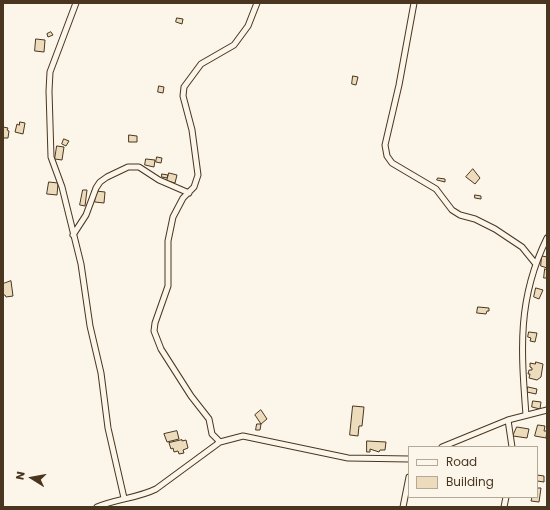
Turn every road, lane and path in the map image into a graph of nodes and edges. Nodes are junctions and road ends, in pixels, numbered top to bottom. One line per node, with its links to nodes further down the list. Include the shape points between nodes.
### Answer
1 (76, 3): 5 (street, via 52,66 49,91 51,157 62,188)
2 (257, 3): 4 (street, via 248,26 234,46 201,64 184,87 183,96 192,130 198,176)
3 (414, 3): 7 (street, via 385,145 387,156 392,163 436,189 452,210 507,236 522,247)
4 (189, 193): 5 (street, via 159,180 140,166 128,167 100,182 86,215); 11 (street, via 183,198 173,217 168,241 168,286 154,331 161,349 209,419 212,434)
5 (73, 235): 16 (street, via 81,264 90,326 101,372 108,428)
6 (547, 238): 7 (street)
7 (535, 263): 9 (street, via 522,335)
8 (547, 410): 9 (street)
9 (526, 415): 10 (street)
10 (508, 420): 12 (street); 13 (street)
11 (220, 442): 14 (street, via 243,436 348,458); 16 (street, via 156,489)
12 (444, 446)
13 (512, 446)
14 (408, 459)
15 (408, 482): 18 (street)
16 (124, 498): 17 (street)
17 (97, 507)
18 (403, 507)

